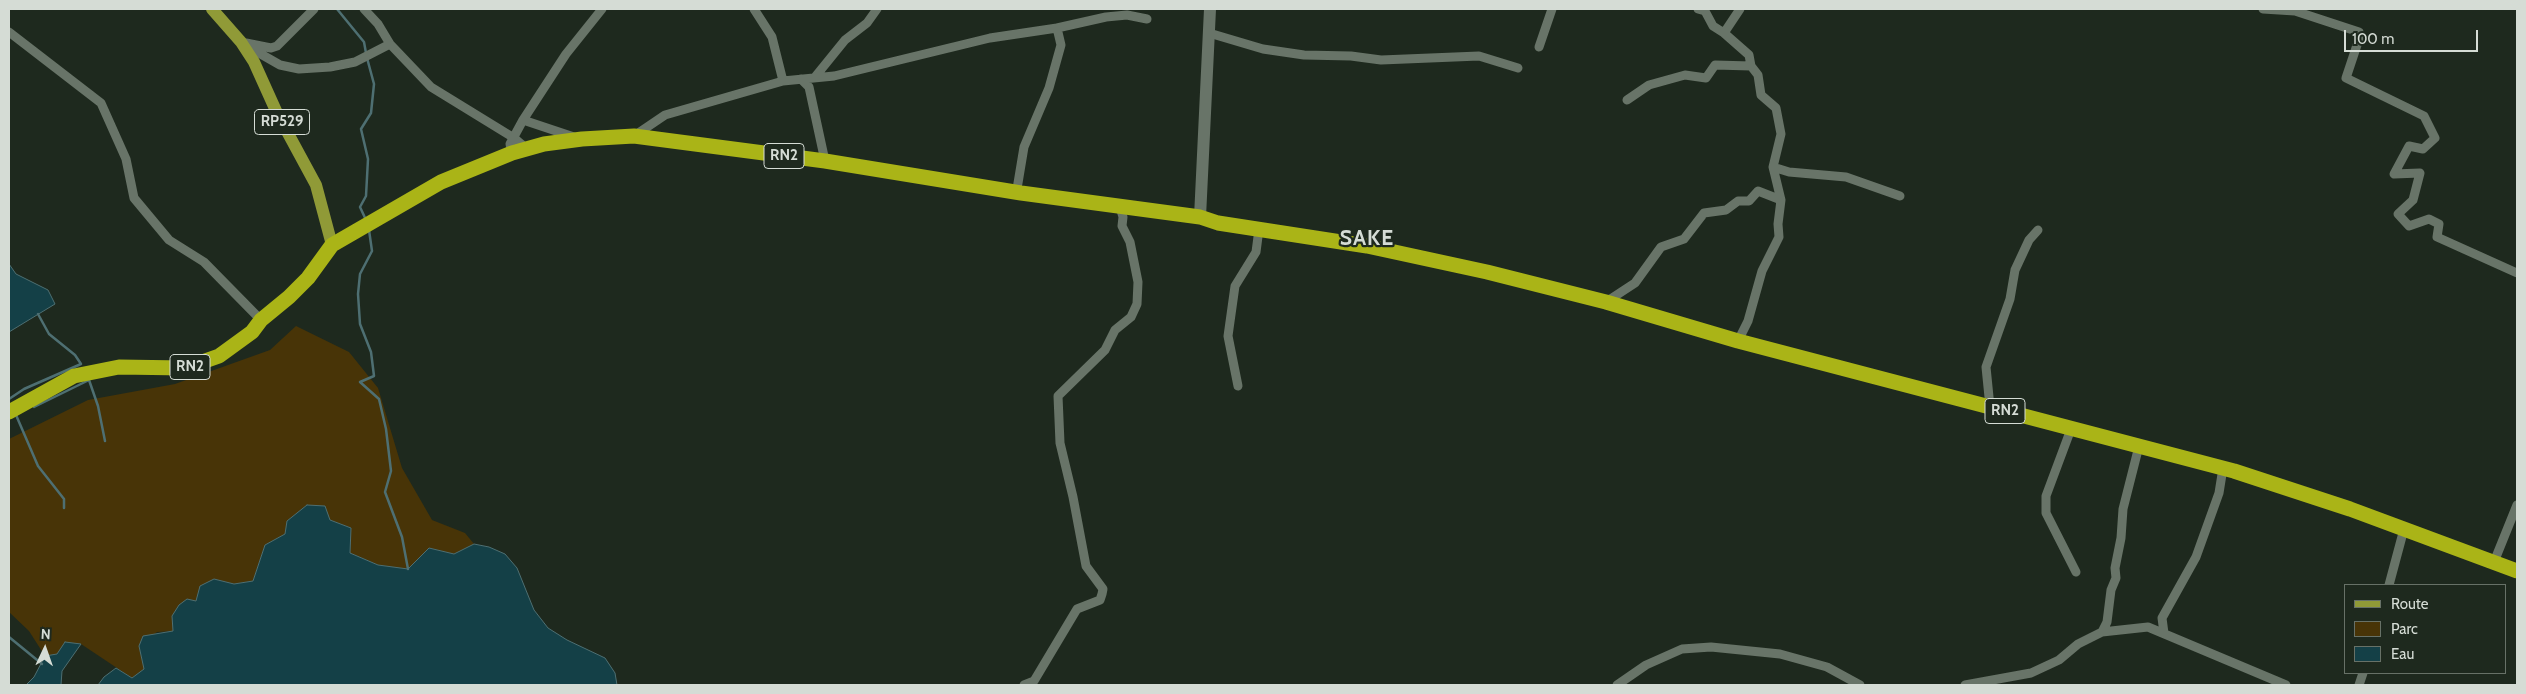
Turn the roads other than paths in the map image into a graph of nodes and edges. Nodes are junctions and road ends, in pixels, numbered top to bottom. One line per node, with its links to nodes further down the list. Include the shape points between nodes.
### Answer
1 (212, 9): 17 (main road, RP529)
2 (314, 9): 19 (street)
3 (364, 9): 18 (street)
4 (602, 9): 28 (street, via 566,54)
5 (754, 9): 26 (street, via 772,37)
6 (877, 9): 24 (street, via 867,23 845,40)
7 (1210, 9): 16 (main road)
8 (1552, 9): 20 (street)
9 (1698, 9): 15 (street, via 1705,11 1713,26)
10 (1740, 9): 15 (street)
11 (2264, 9): 42 (street, via 2295,11 2359,32 2346,78 2424,116 2435,138 2424,150 2409,146 2394,174 2420,173 2413,200 2398,214 2409,226 2429,219 2439,224 2437,237)
12 (1147, 19): 13 (street, via 1127,15)
13 (1058, 28): 24 (street, via 990,38); 34 (street, via 1061,45 1049,88 1024,147 1017,189)
14 (9, 32): 44 (street, via 101,103 126,159 134,198 169,240 204,262)
15 (1724, 33): 22 (street, via 1749,55)
16 (1209, 34): 23 (street, via 1263,49 1304,55 1381,60 1480,56); 38 (main road)
17 (241, 42): 19 (street, via 271,48); 21 (street); 41 (main road, RP529, via 316,185)
18 (390, 44): 21 (street, via 355,62 330,67 299,69); 31 (street, via 432,87)
19 (277, 46): 21 (street)
20 (1539, 47)
21 (280, 65)
22 (1751, 66): 27 (street, via 1715,65 1706,78 1685,75 1649,85); 33 (street, via 1758,75 1761,95 1776,108 1779,120 1781,134)
23 (1518, 68)
24 (815, 78): 25 (street)
25 (801, 79): 26 (street); 32 (street, via 809,87)
26 (783, 81): 29 (street, via 665,115)
27 (1627, 100)
28 (523, 120): 30 (street); 31 (street)
29 (634, 136): 30 (highway, RN2); 32 (highway, RN2)
30 (582, 139): 31 (highway, RN2)
31 (517, 146): 41 (highway, RN2, via 441,182)
32 (825, 161): 34 (highway, RN2)
33 (1773, 167): 35 (street, via 1789,172 1846,177); 36 (street)
34 (1021, 193): 37 (highway, RN2)
35 (1900, 196)
36 (1781, 200): 43 (street, via 1758,191 1749,201 1738,201 1726,210 1704,213 1684,239 1661,247 1635,283); 45 (street, via 1779,237 1762,271 1748,321)
37 (1120, 208): 38 (highway, RN2); 60 (street, via 1138,282 1137,304 1131,317 1115,330 1105,350 1058,396 1060,443 1086,566 1103,589 1102,594 1100,600 1077,609 1034,681)
38 (1200, 217): 39 (highway, RN2)
39 (1259, 229): 43 (highway, RN2, via 1386,250); 46 (street, via 1256,252 1234,286 1228,336)
40 (2038, 230): 47 (street, via 2029,240 2016,270 2010,299 1986,367)
41 (332, 244): 44 (highway, RN2, via 308,278)
42 (2517, 272)
43 (1606, 302): 45 (highway, RN2)
44 (261, 320): 48 (highway, RN2, via 252,332 219,356 185,368 119,367 74,376)
45 (1738, 342): 47 (highway, RN2)
46 (1238, 386)
47 (1990, 407): 49 (highway, RN2)
48 (9, 412)
49 (2071, 429): 50 (highway, RN2); 56 (street, via 2046,496 2046,512)
50 (2139, 446): 51 (highway, RN2); 58 (street, via 2123,509 2114,568 2116,578)
51 (2223, 468): 53 (highway, RN2); 59 (street, via 2219,493 2196,557 2162,618)
52 (2517, 505): 54 (street)
53 (2404, 529): 54 (highway, RN2); 57 (street)
54 (2494, 562): 55 (highway, RN2)
55 (2517, 571)
56 (2076, 572)
57 (2389, 584)
58 (2102, 632): 59 (street, via 2148,627); 63 (street, via 2078,644 2059,660 2031,673)
59 (2164, 633): 64 (street)
60 (1024, 685)
61 (1617, 685): 62 (street, via 1646,665 1682,649 1711,646 1780,654 1826,667)
62 (1860, 685)
63 (1965, 685)
64 (2286, 685)

